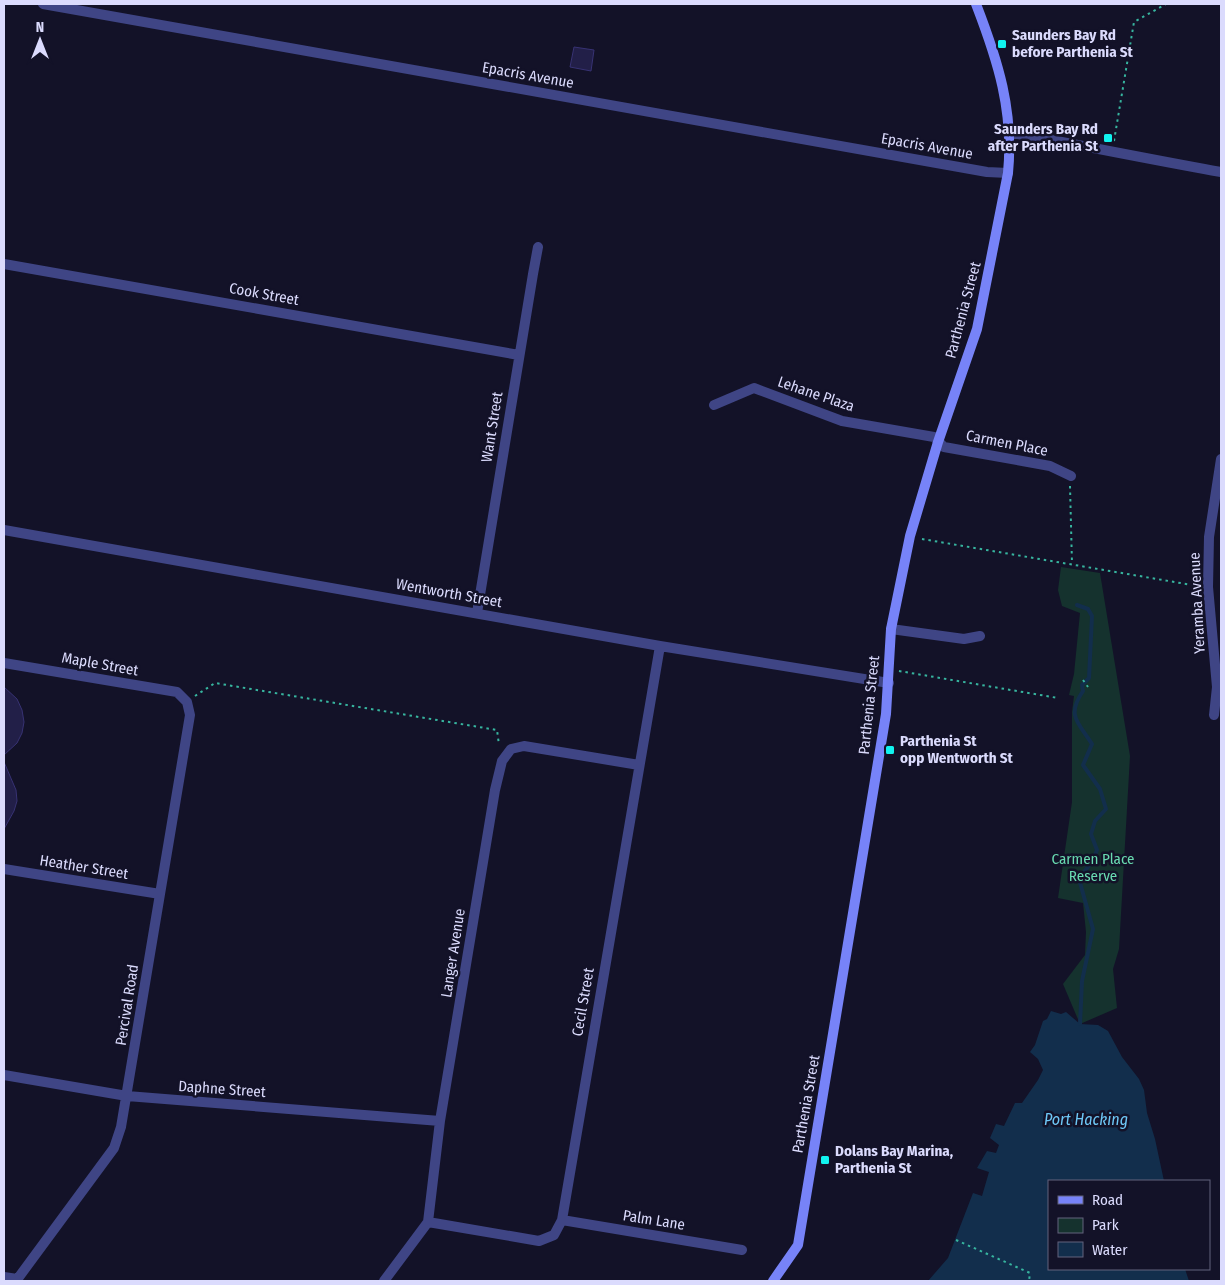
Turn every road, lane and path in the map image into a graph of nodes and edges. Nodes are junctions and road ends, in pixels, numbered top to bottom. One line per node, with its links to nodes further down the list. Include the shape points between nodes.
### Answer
1 (43, 4): 7 (street, Epacris Avenue)
2 (976, 4): 4 (street, Parthenia Street, via 1002,77)
3 (1166, 4): 5 (path, via 1134,22)
4 (1009, 134): 5 (street); 7 (street, Parthenia Street)
5 (1112, 153): 6 (street)
6 (1221, 172)
7 (1008, 174): 12 (street, Parthenia Street, via 977,329)
8 (538, 247): 10 (street, Want Street)
9 (4, 264): 10 (street, Cook Street)
10 (519, 354): 19 (street, Want Street)
11 (714, 405): 12 (street, Lehane Plaza, via 754,388 842,421 934,437)
12 (938, 442): 14 (street, Carmen Place, via 944,447 1050,466); 16 (street, Parthenia Street)
13 (1221, 459): 18 (street, Yeramba Avenue, via 1209,537)
14 (1071, 476): 17 (path)
15 (4, 530): 19 (street, Wentworth Street)
16 (910, 536): 17 (path); 20 (street, Parthenia Street)
17 (1072, 564): 18 (path)
18 (1208, 587): 30 (street, Yeramba Avenue, via 1217,688)
19 (476, 613): 22 (street, Wentworth Street)
20 (891, 629): 21 (street, via 964,640); 24 (street, Parthenia Street)
21 (980, 636)
22 (660, 646): 26 (street, Wentworth Street); 32 (street, Cecil Street)
23 (4, 662): 29 (street, Maple Street, via 177,692)
24 (889, 670): 26 (street, Parthenia Street); 28 (path)
25 (1083, 680): 27 (path)
26 (889, 683): 45 (street, Parthenia Street, via 798,1245)
27 (1088, 687)
28 (1058, 698)
29 (186, 702): 31 (path, via 215,683 497,730); 34 (street, Percival Road, via 190,715)
30 (1214, 715)
31 (502, 761): 32 (street, via 511,749 524,746); 37 (street, Langer Avenue)
32 (639, 765): 38 (street, Cecil Street)
33 (4, 869): 34 (street, Heather Street)
34 (160, 894): 36 (street, Percival Road)
35 (4, 1075): 36 (street, Daphne Street)
36 (127, 1096): 37 (street, Daphne Street); 43 (street, Percival Road, via 114,1148)
37 (440, 1120): 39 (street, Langer Avenue)
38 (562, 1220): 39 (street, via 554,1235 539,1241); 41 (street, Palm Lane)
39 (428, 1222): 44 (street)
40 (956, 1240): 46 (path, via 1030,1273)
41 (742, 1250)
42 (4, 1277): 43 (street)
43 (16, 1280)
44 (384, 1281)
45 (773, 1281)
46 (1029, 1281)

